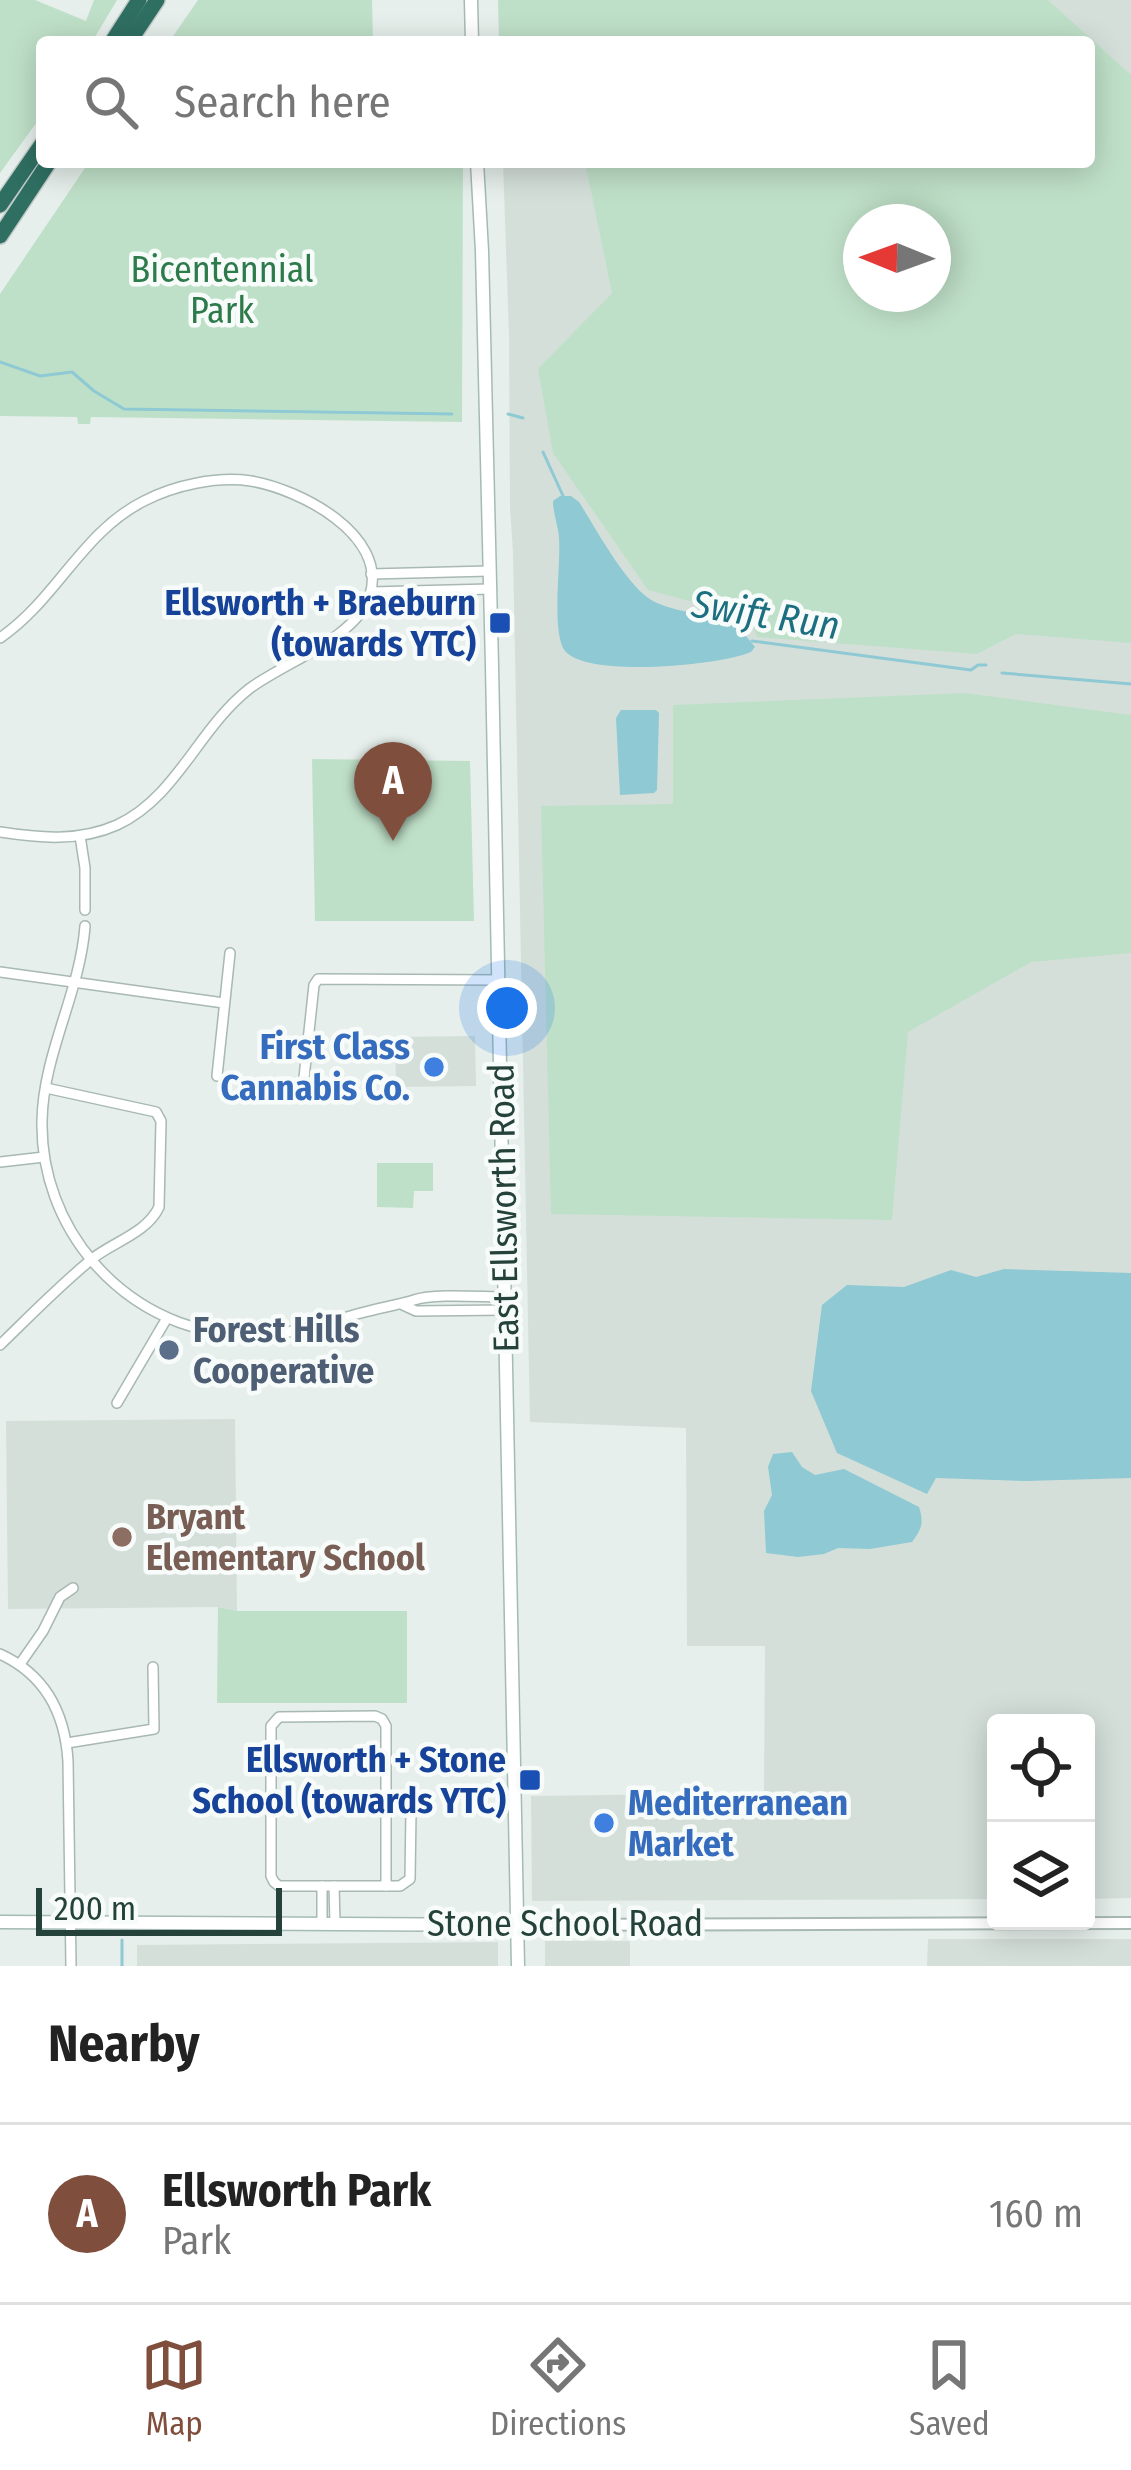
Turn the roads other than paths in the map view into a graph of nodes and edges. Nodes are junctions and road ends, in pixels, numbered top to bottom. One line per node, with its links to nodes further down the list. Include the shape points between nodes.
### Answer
1 (139, 0): 4 (highway)
2 (157, 0): 5 (highway)
3 (471, 0): 6 (main road)
4 (116, 36)
5 (133, 36)
6 (472, 36)
7 (36, 153): 10 (highway)
8 (45, 168): 11 (highway)
9 (477, 168): 12 (main road, East Ellsworth Road)
10 (0, 205)
11 (0, 236)
12 (489, 571): 13 (street); 14 (main road, East Ellsworth Road)
13 (371, 574): 15 (street); 16 (street, via 351,531 310,502 250,481 199,484 113,520)
14 (490, 590): 15 (street); 23 (main road, East Ellsworth Road)
15 (371, 592): 18 (street, via 346,627 234,702 154,800)
16 (0, 638)
17 (0, 832): 18 (street)
18 (80, 836): 19 (street)
19 (85, 910)
20 (85, 926): 24 (street)
21 (230, 952): 25 (street)
22 (0, 972): 24 (street)
23 (498, 980): 28 (street, via 318,979); 32 (main road, East Ellsworth Road)
24 (74, 984): 25 (street); 27 (street)
25 (224, 1003): 26 (street)
26 (217, 1076)
27 (46, 1088): 29 (street); 31 (street, via 159,1116 157,1213)
28 (303, 1088)
29 (44, 1157): 30 (street); 31 (street, via 60,1210)
30 (0, 1162)
31 (91, 1259): 33 (street, via 129,1297); 34 (street)
32 (505, 1303): 33 (street, via 416,1298 268,1335 218,1333); 48 (main road, East Ellsworth Road)
33 (166, 1318): 35 (street)
34 (0, 1345)
35 (117, 1403)
36 (73, 1588): 38 (street)
37 (0, 1654): 38 (street)
38 (20, 1664): 40 (street, via 53,1700)
39 (153, 1666): 40 (street, via 154,1730)
40 (67, 1743): 45 (street)
41 (386, 1802): 42 (street, via 382,1719 274,1720 271,1876 280,1886); 43 (street); 43 (street, via 409,1805 411,1826 410,1879)
42 (328, 1886): 43 (street); 46 (street)
43 (386, 1886)
44 (0, 1922): 45 (main road, Stone School Road)
45 (71, 1922): 46 (main road, Stone School Road); 49 (street)
46 (329, 1923): 48 (main road, Stone School Road)
47 (1131, 1924): 48 (street, Stone School Road)
48 (518, 1925): 50 (main road, East Ellsworth Road)
49 (70, 1966)
50 (518, 1966)

